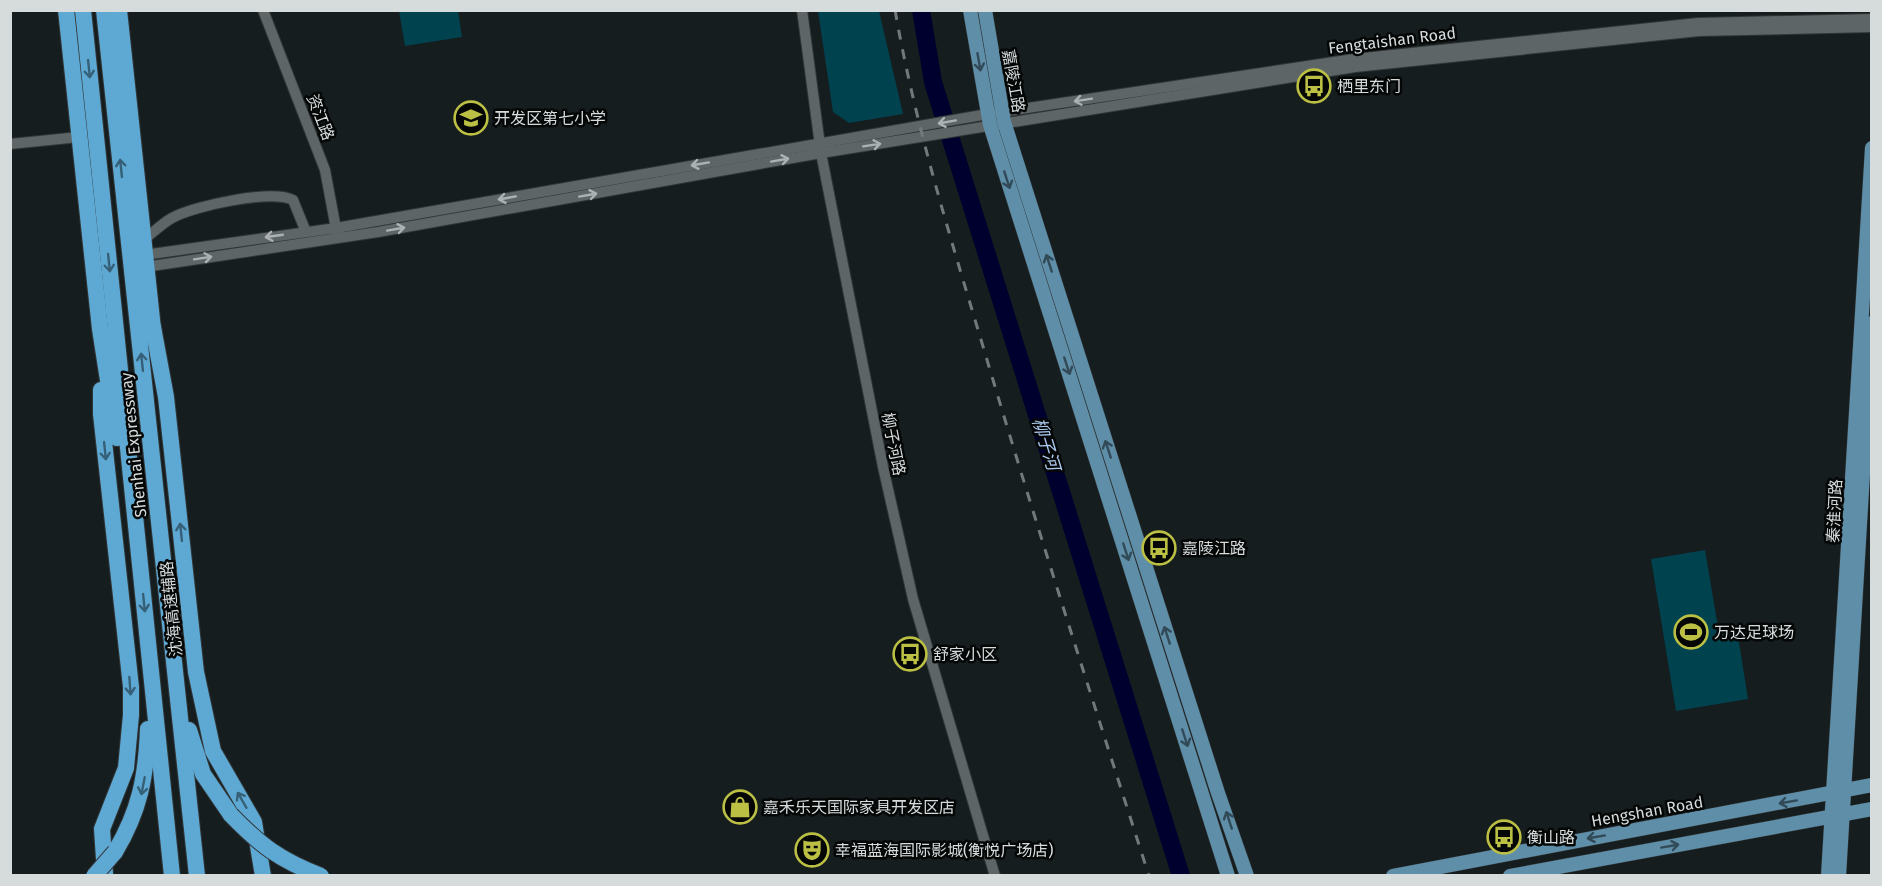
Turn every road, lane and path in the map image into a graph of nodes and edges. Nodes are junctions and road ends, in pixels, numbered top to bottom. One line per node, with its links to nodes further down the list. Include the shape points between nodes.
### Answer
1 (66, 10): 12 (highway)
2 (83, 10): 24 (highway, Shenhai Expressway, one-way to 24)
3 (104, 10): 23 (highway, Shenhai Expressway, one-way to 3)
4 (119, 10): 18 (highway)
5 (263, 10): 17 (street, 资江路, via 325,170)
6 (802, 10): 14 (street, 柳子河路)
7 (970, 10): 11 (main road, 嘉陵江路, one-way to 11)
8 (985, 10): 11 (main road, 嘉陵江路)
9 (1872, 19): 11 (street, Fengtaishan Road, one-way to 11, via 1698,23 1467,46 1354,59)
10 (1872, 27): 11 (street, Fengtaishan Road, via 1699,31 1366,66)
11 (996, 118): 14 (street, Fengtaishan Road); 38 (main road, 嘉陵江路, one-way to 38); 39 (main road, 嘉陵江路, one-way to 11)
12 (79, 137): 13 (street); 21 (highway)
13 (10, 144)
14 (820, 148): 17 (street, Fengtaishan Road); 37 (street, 柳子河路, via 913,599)
15 (1872, 148): 28 (main road, 秦淮河路)
16 (306, 232): 17 (street); 18 (street, one-way to 18); 18 (street, via 293,200 278,196 215,202 172,218)
17 (337, 232): 18 (street, one-way to 17)
18 (144, 254): 20 (highway)
19 (1872, 323): 22 (main road, 秦淮河路)
20 (153, 327): 23 (highway); 35 (highway, 沈海高速辅路, one-way to 20, via 254,822 213,751 202,704 166,398)
21 (100, 329): 24 (highway); 32 (highway, one-way to 32, via 101,414 131,715 126,768 102,829)
22 (1866, 517): 28 (main road, 秦淮河路)
23 (164, 571): 25 (highway, Shenhai Expressway)
24 (140, 573): 26 (highway, Shenhai Expressway, one-way to 26)
25 (171, 643): 34 (highway, Shenhai Expressway); 36 (highway, bridge, via 180,696 204,774 231,815 261,845 292,865)
26 (148, 644): 31 (highway, one-way to 31, bridge, via 145,779 132,821 115,852); 33 (highway, Shenhai Expressway)
27 (1872, 785): 28 (main road, Hengshan Road)
28 (1839, 792): 30 (main road, 秦淮河路); 40 (main road, Hengshan Road, one-way to 40)
29 (1872, 809): 30 (main road)
30 (1838, 816): 41 (main road, one-way to 30); 42 (main road, 秦淮河路); 43 (main road, 秦淮河路)
31 (94, 876)
32 (105, 876)
33 (172, 876)
34 (197, 876)
35 (263, 876)
36 (321, 876)
37 (995, 876)
38 (1228, 876)
39 (1247, 876)
40 (1393, 876)
41 (1510, 876)
42 (1828, 876)
43 (1839, 876)

